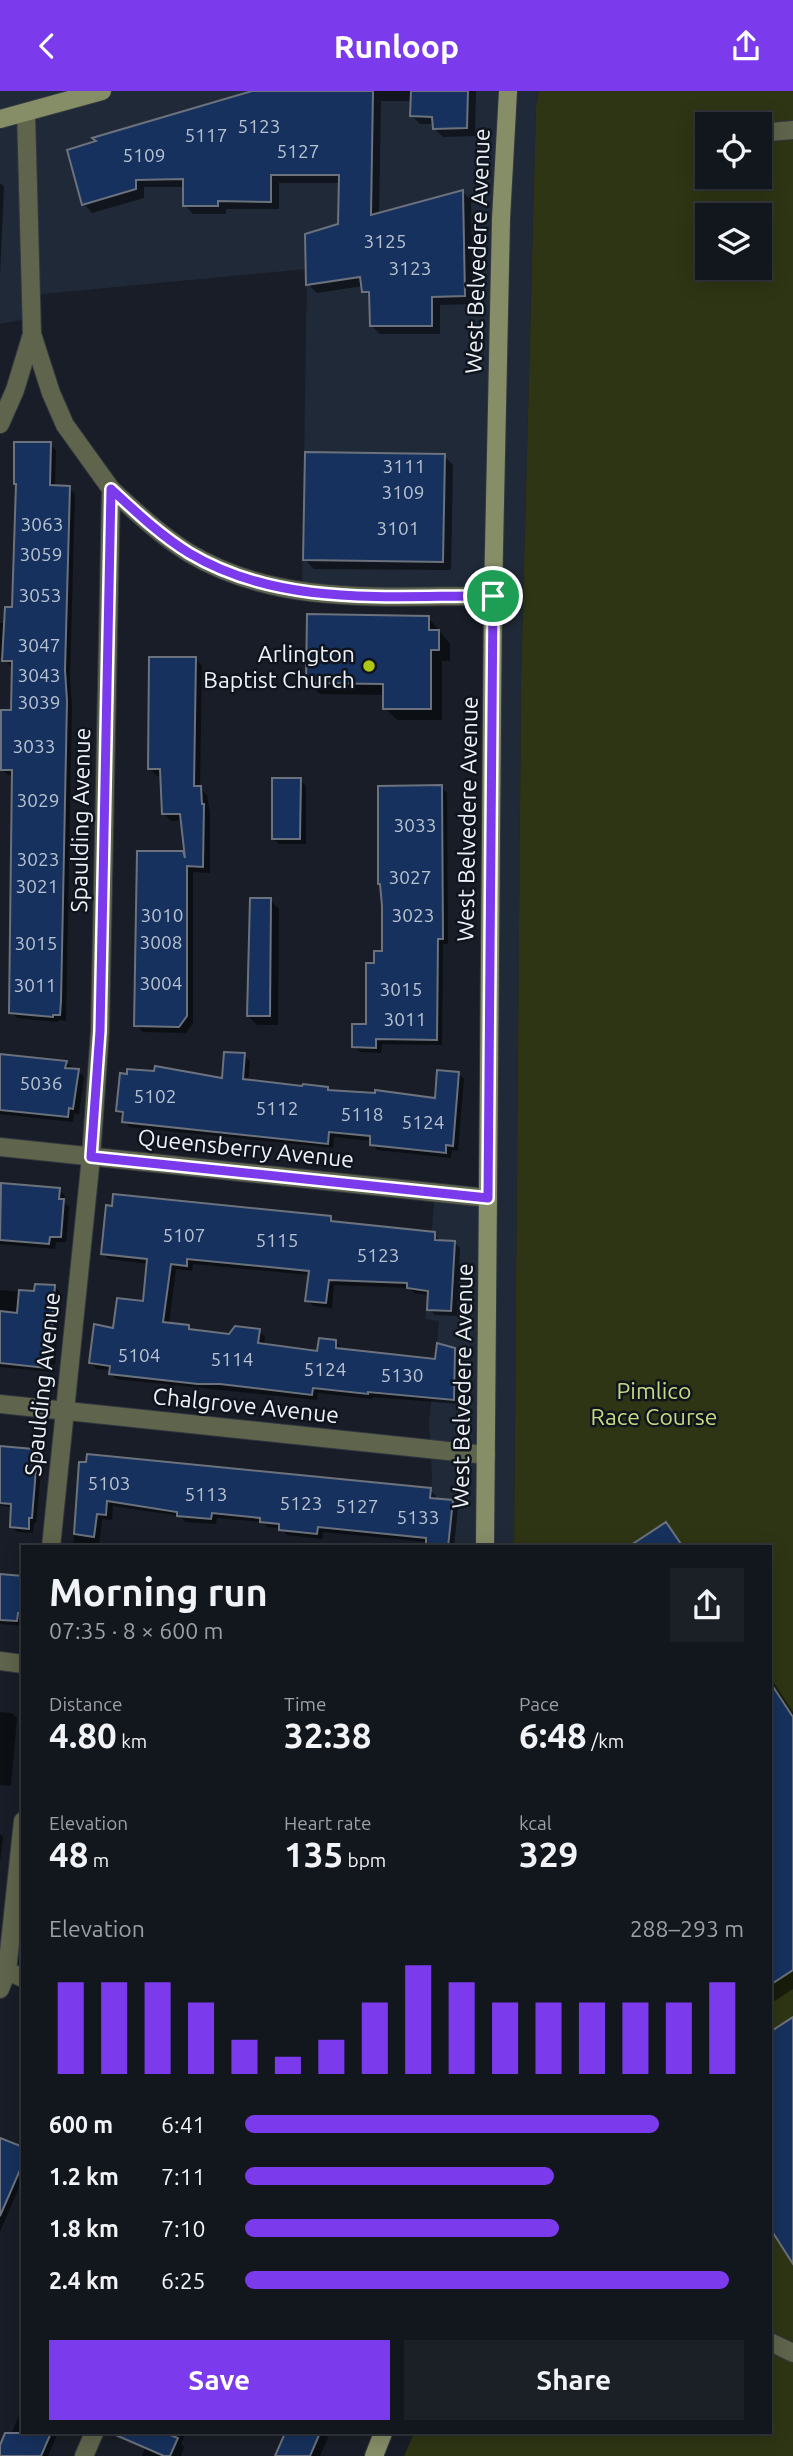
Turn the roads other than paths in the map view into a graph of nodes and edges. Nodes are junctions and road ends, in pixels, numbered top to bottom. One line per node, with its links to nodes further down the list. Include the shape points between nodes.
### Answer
1 (101, 91): 3 (main road)
2 (508, 91): 10 (main road, West Belvedere Avenue)
3 (26, 113): 4 (main road); 7 (street)
4 (0, 119)
5 (793, 130): 6 (street)
6 (772, 132)
7 (32, 334): 8 (street); 9 (street, via 65,425)
8 (0, 424)
9 (111, 489): 10 (street, via 151,527 190,554 264,586 338,595); 12 (street, Spaulding Avenue, via 100,1031)
10 (493, 596): 13 (main road, West Belvedere Avenue)
11 (0, 1147): 12 (street, Queensberry Avenue)
12 (91, 1157): 13 (street, Queensberry Avenue); 15 (street, Spaulding Avenue)
13 (488, 1198): 16 (main road, West Belvedere Avenue)
14 (0, 1404): 15 (street, Chalgrove Avenue)
15 (64, 1411): 16 (street, Chalgrove Avenue); 17 (street, Spaulding Avenue)
16 (486, 1455): 18 (main road, West Belvedere Avenue)
17 (51, 1545)
18 (485, 1545)
19 (0, 1661): 20 (street)
20 (21, 1664)
21 (21, 1859): 22 (street)
22 (18, 1915): 23 (street)
23 (10, 1972): 24 (street)
24 (0, 1989)
25 (772, 2343): 26 (street)
26 (793, 2353)
27 (94, 2434): 29 (street)
28 (383, 2434): 30 (main road)
29 (84, 2456)
30 (374, 2456)

